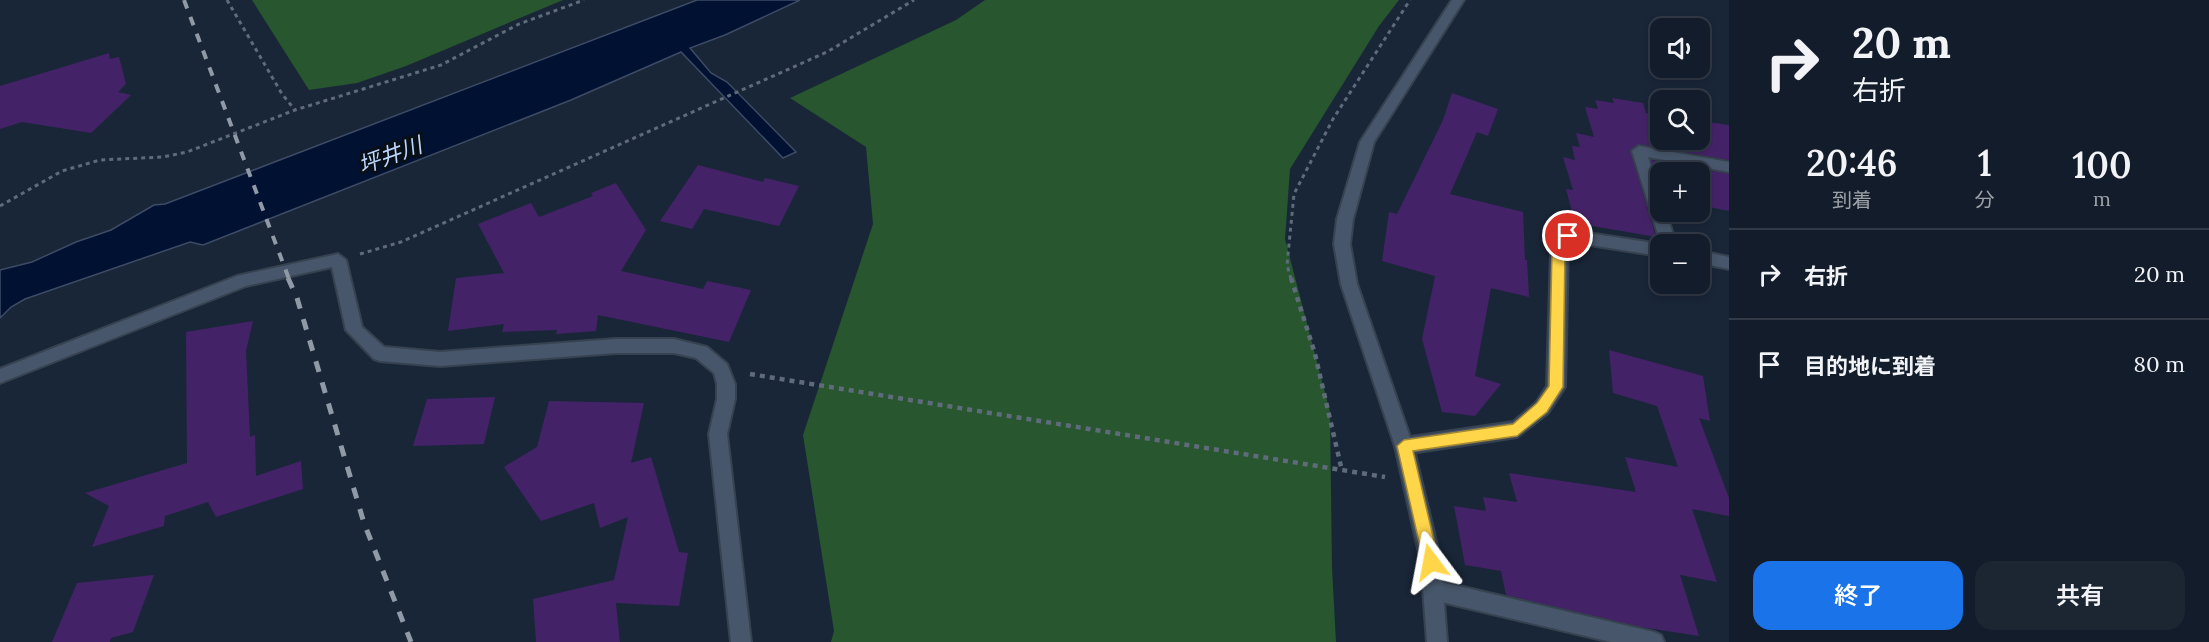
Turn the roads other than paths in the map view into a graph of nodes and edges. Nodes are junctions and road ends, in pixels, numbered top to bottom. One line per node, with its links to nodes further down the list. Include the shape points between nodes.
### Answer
1 (1458, 0): 8 (street, via 1367,142 1345,219 1342,244 1349,284)
2 (1729, 166): 3 (street, via 1639,151)
3 (1666, 234)
4 (1650, 248): 8 (street, via 1568,236 1559,251 1556,387 1542,408 1517,429)
5 (1710, 259): 6 (street)
6 (1729, 262)
7 (0, 376): 10 (street, via 243,280 338,260 354,330 380,354 440,359 616,346 674,346 701,352 721,369 726,384 718,434)
8 (1404, 446): 9 (street, via 1431,562)
9 (1433, 590): 11 (street); 12 (street)
10 (741, 642)
11 (1437, 642)
12 (1654, 642)

